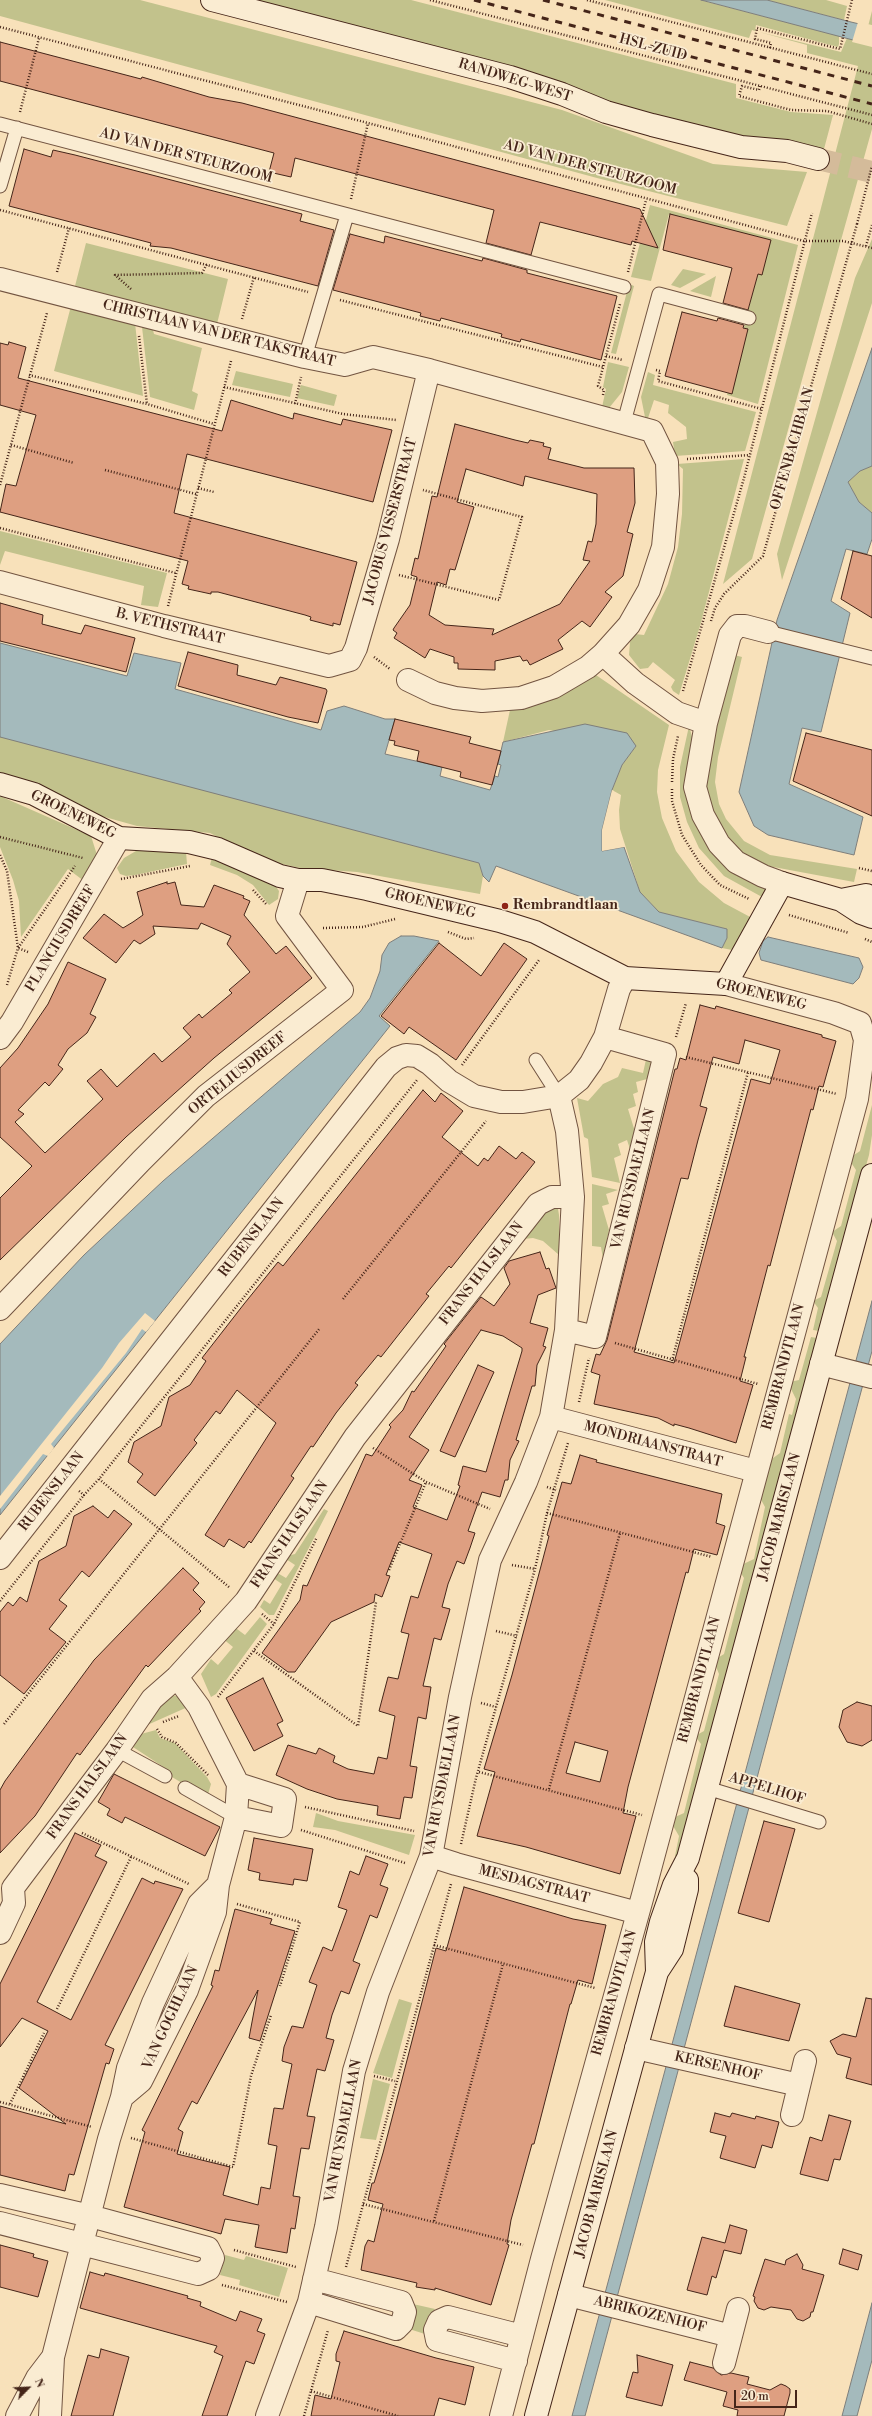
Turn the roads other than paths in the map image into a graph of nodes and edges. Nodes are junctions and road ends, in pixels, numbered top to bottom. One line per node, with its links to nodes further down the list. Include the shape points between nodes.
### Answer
1 (212, 0): 4 (street, RANDWEG-WEST, via 510,77 606,112 652,125 741,147 787,151)
2 (0, 124): 3 (lane, AD VAN DER STEURZOOM)
3 (17, 128): 5 (lane); 6 (lane, AD VAN DER STEURZOOM)
4 (818, 159)
5 (0, 186)
6 (347, 215): 8 (lane, AD VAN DER STEURZOOM); 10 (lane)
7 (0, 279): 10 (street, CHRISTIAAN VAN DER TAKSTRAAT)
8 (624, 287)
9 (749, 318): 12 (lane, via 659,294)
10 (305, 357): 11 (street, CHRISTIAAN VAN DER TAKSTRAAT, via 344,366 372,357)
11 (429, 370): 12 (street, CHRISTIAAN VAN DER TAKSTRAAT); 17 (street, JACOBUS VISSERSTRAAT, via 379,570 356,648 350,660)
12 (624, 422): 15 (street, CHRISTIAAN VAN DER TAKSTRAAT, via 652,431 666,458 668,494 663,547 649,590 629,625)
13 (0, 582): 17 (street, B. VETHSTRAAT, via 164,626 329,666)
14 (768, 632): 16 (lane); 19 (street, via 737,626 730,634)
15 (604, 654): 18 (street, via 588,667 554,687 520,698 482,702 455,698 435,693); 19 (street, via 635,683 676,713)
16 (872, 658)
17 (340, 664)
18 (408, 680)
19 (706, 723): 23 (street, via 695,787 703,816 719,844 736,862)
20 (0, 784): 21 (street, GROENEWEG, via 34,794)
21 (120, 838): 22 (street, GROENEWEG, via 189,842 218,849 280,876); 31 (street, PLANCIUSDREEF, via 12,1022)
22 (298, 880): 27 (street, GROENEWEG, via 322,880 367,889 500,921 535,932); 36 (street, ORTELIUSDREEF, via 287,916 342,990 206,1096)
23 (782, 883): 25 (street); 28 (street)
24 (872, 897): 25 (street, via 866,895)
25 (841, 900): 26 (street, via 861,914)
26 (872, 917)
27 (625, 978): 28 (street, GROENEWEG); 30 (street, via 619,989)
28 (726, 984): 29 (street, GROENEWEG, via 834,1013)
29 (860, 1024): 41 (street, REMBRANDTLAAN, via 865,1040 857,1099)
30 (605, 1037): 33 (street, via 578,1080); 37 (street, VAN RUYSDAELLAAN, via 665,1054 595,1337)
31 (0, 1038)
32 (536, 1060): 33 (lane)
33 (559, 1096): 35 (street, VAN RUYSDAELLAAN, via 567,1131); 42 (street, RUBENSLAAN, via 523,1102 501,1102 474,1096 449,1081 417,1056 406,1055 396,1058 386,1067)
34 (872, 1175): 38 (street, JACOB MARISLAAN)
35 (573, 1196): 37 (street, VAN RUYSDAELLAAN); 43 (street, FRANS HALSLAAN, via 552,1197 538,1204 356,1437 246,1601)
36 (0, 1309)
37 (566, 1330): 40 (street, VAN RUYSDAELLAAN)
38 (821, 1364): 39 (street); 48 (street, JACOB MARISLAAN)
39 (870, 1376)
40 (551, 1417): 41 (street, MONDRIAANSTRAAT); 51 (street, VAN RUYSDAELLAAN, via 526,1482 490,1560)
41 (756, 1471): 53 (street, REMBRANDTLAAN)
42 (0, 1558)
43 (177, 1677): 44 (street, FRANS HALSLAAN, via 152,1699); 46 (street, via 199,1707)
44 (117, 1750): 45 (lane); 52 (street, FRANS HALSLAAN, via 61,1824)
45 (165, 1776)
46 (238, 1784): 49 (street, VAN GOGHLAAN); 49 (street, via 285,1799 281,1826)
47 (185, 1788): 49 (lane)
48 (707, 1788): 50 (lane, APPELHOF); 55 (street, JACOB MARISLAAN, via 688,1858 674,1885 661,1922 656,1942 657,1972)
49 (236, 1817): 60 (street, VAN GOGHLAAN, via 215,1892 215,1912 187,1990 141,2081 122,2097)
50 (819, 1822)
51 (430, 1854): 53 (street, MESDAGSTRAAT, via 456,1864); 63 (street, VAN RUYSDAELLAAN, via 378,1992 354,2071 326,2227)
52 (7, 1889): 54 (street, FRANS HALSLAAN, via 14,1904)
53 (638, 1913): 67 (street, REMBRANDTLAAN)
54 (0, 1933)
55 (636, 2048): 57 (street, KERSENHOF); 64 (street, JACOB MARISLAAN)
56 (805, 2061): 57 (street)
57 (799, 2085): 58 (street)
58 (792, 2115)
59 (0, 2195): 60 (street)
60 (90, 2216): 62 (street, VAN GOGHLAAN); 62 (street, via 208,2248 213,2258 210,2269 198,2274)
61 (0, 2224): 62 (street)
62 (83, 2245): 69 (street, VAN GOGHLAAN)
63 (315, 2273): 65 (street, VAN RUYSDAELLAAN); 65 (street, via 341,2286 401,2302 405,2312 402,2323 396,2329 334,2308)
64 (569, 2295): 68 (street, ABRIKOZENHOF); 76 (street, JACOB MARISLAAN)
65 (308, 2304): 74 (street, VAN RUYSDAELLAAN)
66 (738, 2309): 68 (street)
67 (522, 2336): 70 (street, REMBRANDTLAAN); 70 (street, via 448,2317 439,2321 435,2330 437,2340)
68 (731, 2336): 71 (street)
69 (53, 2358): 72 (street, VAN GOGHLAAN, via 37,2378); 73 (street, VAN GOGHLAAN)
70 (516, 2361): 75 (street, REMBRANDTLAAN)
71 (724, 2363)
72 (17, 2416)
73 (50, 2416)
74 (267, 2416)
75 (501, 2416)
76 (536, 2416)

